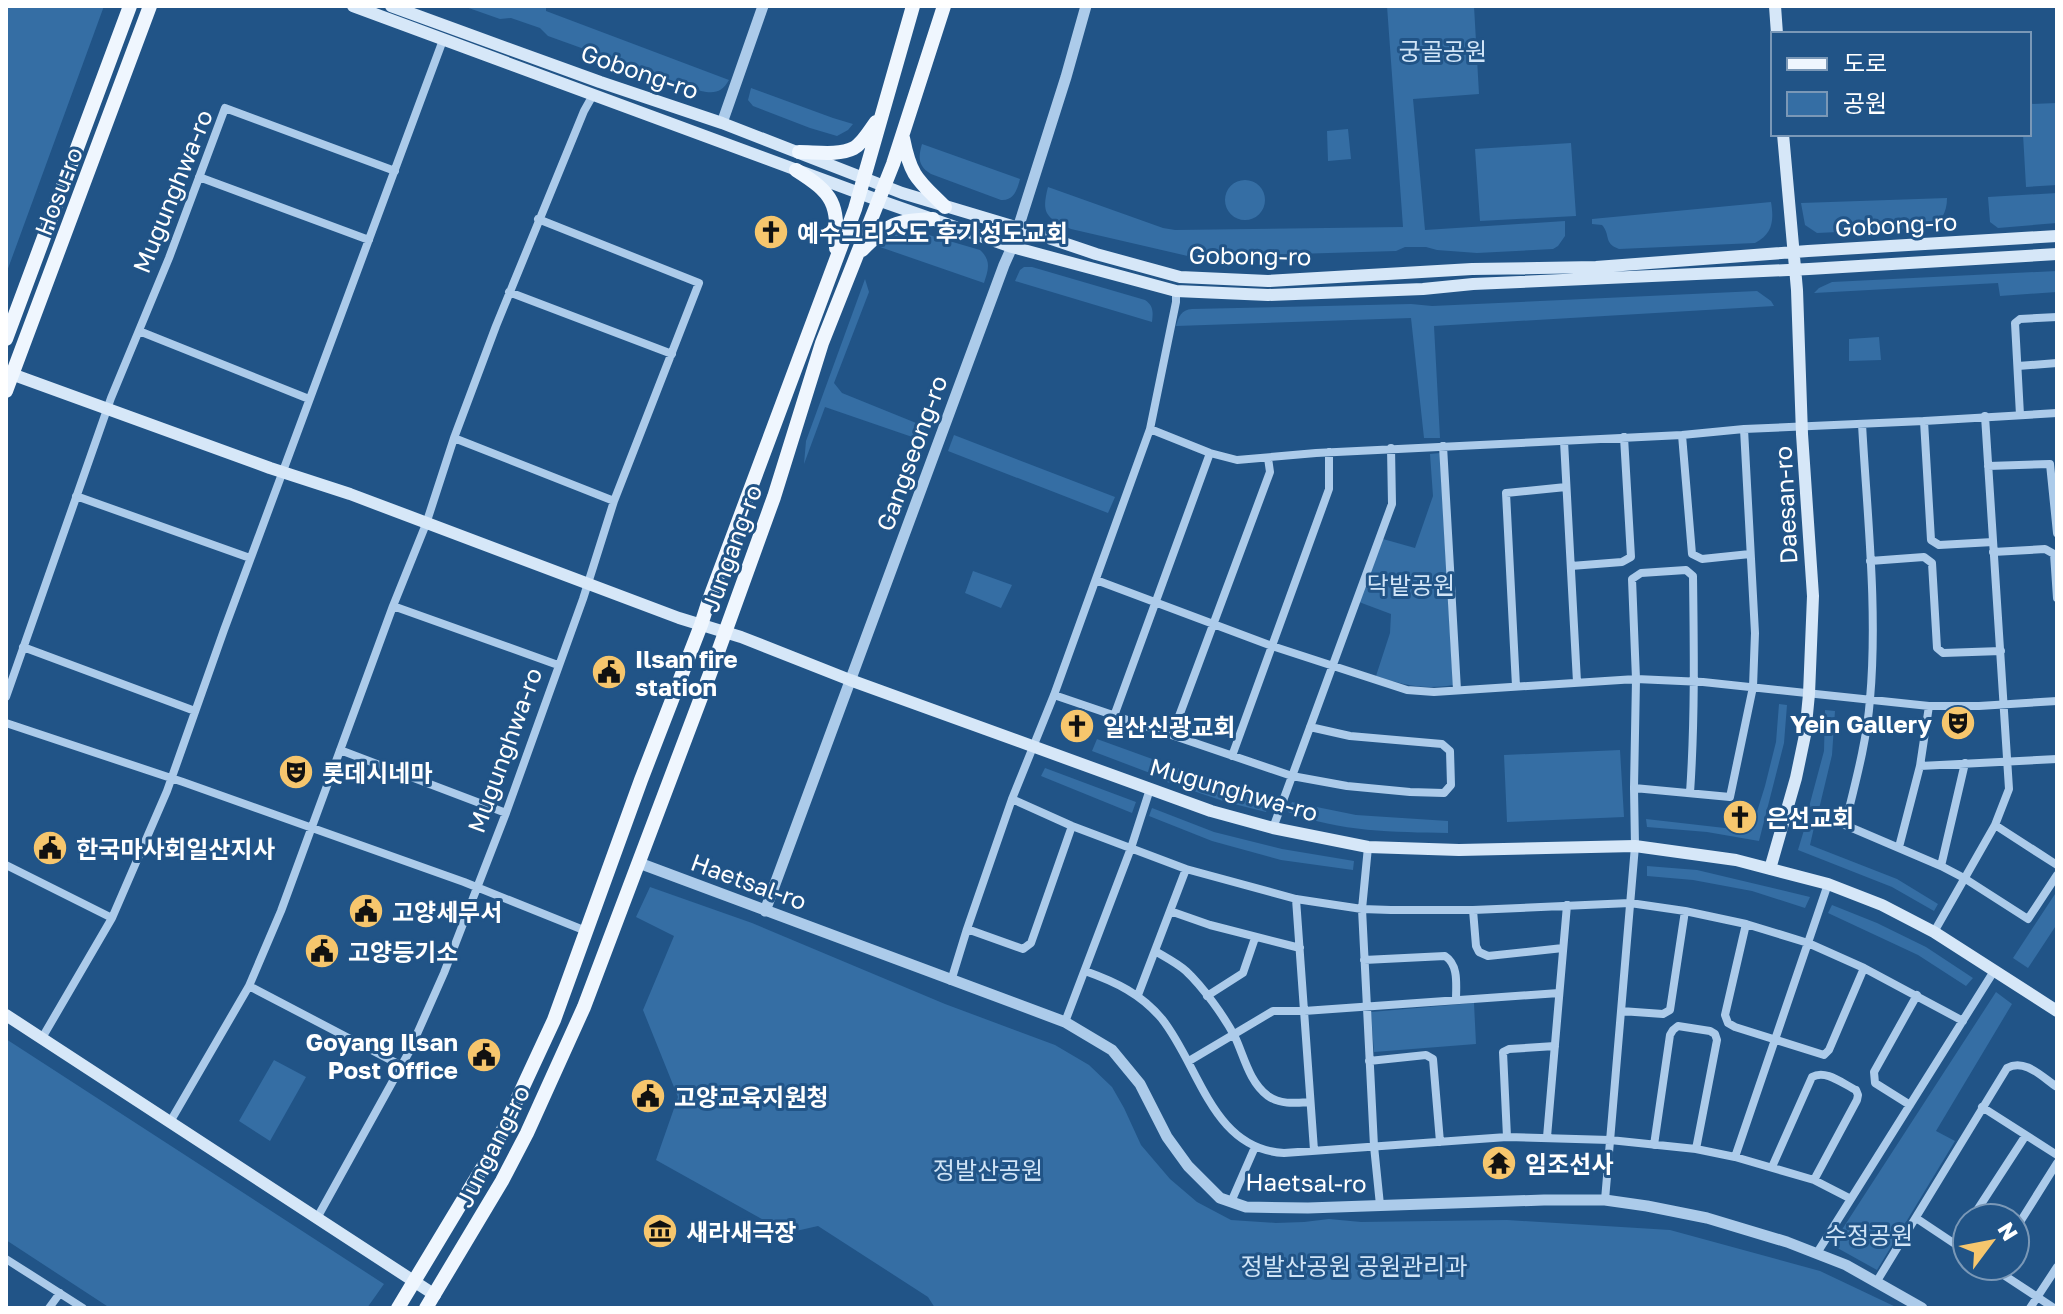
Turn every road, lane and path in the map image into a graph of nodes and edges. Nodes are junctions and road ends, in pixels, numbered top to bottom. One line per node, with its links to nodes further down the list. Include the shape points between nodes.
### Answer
1 (130, 6): 39 (main road, Hosu-ro)
2 (150, 6): 43 (main road, Hosu-ro)
3 (353, 6): 11 (main road, Gobong-ro)
4 (391, 6): 14 (main road, Gobong-ro)
5 (763, 6): 14 (street)
6 (913, 6): 13 (main road, Jungang-ro)
7 (944, 6): 15 (main road, Jungang-ro)
8 (1086, 6): 26 (street, Gangseong-ro)
9 (1775, 6): 10 (main road)
10 (1777, 32)
11 (443, 40): 12 (main road, Gobong-ro); 19 (street)
12 (593, 95): 18 (main road, Gobong-ro); 24 (street, Gobong-ro)
13 (881, 115): 17 (main road, via 854,148); 21 (main road, Jungang-ro)
14 (722, 123): 17 (main road, Gobong-ro)
15 (903, 136): 22 (main road, Jungang-ro); 23 (main road, via 913,175)
16 (1783, 136): 30 (main road, Daesan-ro)
17 (799, 152): 21 (main road, Gobong-ro)
18 (796, 170): 21 (main road, Gobong-ro); 33 (main road, via 822,187 833,204)
19 (395, 171): 20 (street, Mugunghwa-ro, via 225,108); 28 (street)
20 (199, 177): 28 (street); 38 (street, Mugunghwa-ro)
21 (862, 186): 22 (main road, Gobong-ro); 33 (main road, Jungang-ro)
22 (881, 193): 23 (main road, Gobong-ro); 25 (main road, Gobong-ro); 32 (main road, Jungang-ro)
23 (945, 207): 26 (main road, Gobong-ro)
24 (538, 219): 36 (street, Gobong-ro); 40 (street, Mugunghwa-ro, via 699,283)
25 (933, 219): 29 (main road, Gobong-ro); 32 (main road, via 891,224)
26 (1019, 228): 29 (street, Gangseong-ro); 30 (main road, Gobong-ro, via 1180,277 1268,281)
27 (2057, 236): 30 (main road, Gobong-ro)
28 (369, 240): 45 (street)
29 (1012, 247): 35 (main road, Gobong-ro); 91 (street, Gangseong-ro)
30 (1792, 253): 34 (main road, Daesan-ro)
31 (2057, 254): 34 (main road, Gobong-ro)
32 (856, 256): 84 (main road, Jungang-ro)
33 (835, 262): 83 (main road, Jungang-ro)
34 (1794, 269): 35 (main road, Gobong-ro, via 1268,295); 52 (main road, Daesan-ro)
35 (1176, 291): 53 (street)
36 (509, 292): 40 (street); 57 (street, Gobong-ro)
37 (2057, 317): 42 (street, via 2017,320)
38 (139, 331): 45 (street); 46 (street, Mugunghwa-ro)
39 (6, 339)
40 (672, 354): 68 (street, Mugunghwa-ro)
41 (2057, 363): 42 (street)
42 (2018, 366): 48 (street)
43 (9, 373): 44 (main road, Hosu-ro); 46 (main road, Mugunghwa-ro)
44 (6, 391)
45 (309, 399): 65 (street)
46 (108, 408): 65 (main road, Mugunghwa-ro); 67 (street, Mugunghwa-ro)
47 (2057, 413): 48 (street)
48 (2020, 415): 49 (street)
49 (1985, 416): 50 (street); 64 (street)
50 (1924, 421): 51 (street); 71 (street, via 1931,540 1939,545)
51 (1862, 424): 52 (street); 75 (street)
52 (1802, 426): 54 (street); 97 (main road, Daesan-ro, via 1813,596)
53 (1150, 429): 62 (street); 77 (street)
54 (1744, 429): 55 (street); 73 (street)
55 (1682, 435): 56 (street); 73 (street, via 1692,554 1702,559)
56 (1624, 437): 58 (street); 76 (street, via 1631,557)
57 (454, 438): 68 (street); 69 (street)
58 (1564, 441): 59 (street); 66 (street)
59 (1443, 446): 60 (street); 96 (street)
60 (1391, 448): 61 (street); 89 (street, via 1392,504)
61 (1329, 452): 63 (street); 85 (street, via 1329,489)
62 (1210, 453): 63 (street, via 1237,460); 80 (street)
63 (1268, 458): 82 (street, via 1270,472)
64 (1988, 466): 70 (street, via 2050,464); 71 (street)
65 (282, 472): 69 (main road, Mugunghwa-ro); 74 (street)
66 (1566, 487): 76 (street); 94 (street, via 1506,493)
67 (76, 496): 74 (street); 86 (street, Mugunghwa-ro)
68 (614, 501): 78 (street, Mugunghwa-ro)
69 (426, 524): 78 (main road, Mugunghwa-ro); 81 (street)
70 (2057, 533)
71 (1993, 542): 72 (street)
72 (1993, 552): 79 (street, via 2045,549 2054,554); 87 (street)
73 (1750, 554): 95 (street)
74 (250, 558): 104 (street)
75 (1870, 561): 87 (street, via 1924,557 1932,563 1938,651); 100 (street)
76 (1571, 566): 92 (street)
77 (1096, 580): 80 (street); 98 (street)
78 (588, 583): 83 (main road, Mugunghwa-ro); 88 (street, Mugunghwa-ro)
79 (2057, 598)
80 (1155, 603): 82 (street); 105 (street)
81 (393, 606): 88 (street); 110 (street)
82 (1214, 624): 85 (street); 108 (street)
83 (701, 625): 84 (main road, Mugunghwa-ro); 152 (main road, Jungang-ro)
84 (724, 632): 91 (main road, Mugunghwa-ro); 131 (main road, Jungang-ro)
85 (1272, 646): 89 (street); 111 (street)
86 (23, 647): 99 (street, Mugunghwa-ro); 104 (street)
87 (2001, 651): 102 (street)
88 (558, 665): 122 (street, Mugunghwa-ro)
89 (1332, 665): 96 (street, via 1407,690); 107 (street)
90 (1636, 679): 92 (street); 93 (street); 93 (street, via 1632,579 1641,573 1686,570 1693,576); 118 (street)
91 (850, 680): 109 (main road, Mugunghwa-ro); 146 (street, Gangseong-ro)
92 (1577, 682): 94 (street)
93 (1695, 682): 95 (street); 120 (street)
94 (1516, 686): 96 (street)
95 (1753, 687): 97 (street); 120 (street, via 1730,797)
96 (1457, 690)
97 (1809, 694): 100 (street); 136 (main road, Daesan-ro, via 1796,778)
98 (1054, 695): 105 (street); 109 (street)
99 (6, 697)
100 (1870, 701): 103 (street); 129 (street, via 1845,825)
101 (2057, 701): 102 (street)
102 (2005, 705): 103 (street); 113 (street)
103 (1929, 706): 115 (street)
104 (195, 711): 117 (street)
105 (1114, 716): 108 (street)
106 (6, 723): 117 (street)
107 (1310, 727): 116 (street); 116 (street, via 1442,744 1450,751 1451,785 1444,793 1410,792)
108 (1172, 735): 111 (street)
109 (1034, 747): 119 (main road, Mugunghwa-ro); 121 (street)
110 (340, 750): 122 (street); 126 (street)
111 (1232, 756): 116 (street)
112 (2057, 759): 113 (street)
113 (2007, 761): 114 (street); 123 (street, via 2009,789)
114 (1965, 763): 115 (street); 134 (street)
115 (1920, 766): 129 (street)
116 (1292, 776): 125 (street)
117 (172, 778): 126 (street); 149 (street)
118 (1634, 788): 120 (street); 127 (street)
119 (1150, 789): 125 (main road, Mugunghwa-ro); 130 (street)
120 (1690, 793)
121 (1012, 799): 124 (street); 151 (street)
122 (506, 813): 140 (street, Mugunghwa-ro)
123 (1995, 825): 133 (street); 138 (street)
124 (1072, 826): 130 (street); 151 (street, via 1031,943 1023,949)
125 (1273, 828): 128 (main road, Mugunghwa-ro)
126 (312, 829): 140 (street); 164 (street)
127 (1635, 846): 128 (main road, Mugunghwa-ro); 136 (main road, Mugunghwa-ro); 142 (street)
128 (1368, 847): 144 (street)
129 (1899, 847): 134 (street)
130 (1131, 848): 135 (street); 161 (street)
131 (639, 863): 146 (street, Haetsal-ro); 221 (main road, Jungang-ro, via 584,1007 527,1133)
132 (6, 865): 149 (street)
133 (2057, 865)
134 (1941, 866): 138 (street)
135 (1186, 869): 141 (street); 147 (street)
136 (1770, 869): 139 (main road, Mugunghwa-ro)
137 (2057, 875): 138 (street, via 2028,919)
138 (1964, 878): 153 (street)
139 (1828, 884): 153 (main road, Mugunghwa-ro); 155 (street)
140 (477, 887): 152 (street); 183 (street, Mugunghwa-ro)
141 (1296, 899): 144 (street); 156 (street)
142 (1630, 903): 143 (street); 148 (street); 172 (street)
143 (1567, 905): 145 (street); 157 (street)
144 (1362, 909): 145 (street); 159 (street)
145 (1473, 910): 157 (street, via 1476,946 1488,956)
146 (765, 911): 163 (street, Haetsal-ro)
147 (1170, 911): 154 (street); 158 (street)
148 (1685, 911): 150 (street); 172 (street, via 1670,1010)
149 (112, 918): 178 (street)
150 (1746, 924): 155 (street); 179 (street, via 1725,1015 1735,1027)
151 (967, 929): 163 (street)
152 (587, 932): 217 (main road, Jungang-ro, via 554,1020 495,1147)
153 (1934, 932): 162 (main road, Mugunghwa-ro)
154 (1255, 938): 156 (street); 168 (street, via 1243,973)
155 (1808, 943): 160 (street); 179 (street)
156 (1300, 948): 171 (street)
157 (1563, 948): 165 (street)
158 (1155, 951): 166 (street); 168 (street, via 1184,969)
159 (1364, 960): 169 (street, via 1445,956 1454,967); 170 (street)
160 (1864, 968): 167 (street); 179 (street, via 1824,1055)
161 (1085, 971): 166 (street); 176 (street)
162 (1994, 971): 173 (main road, Mugunghwa-ro); 175 (street)
163 (951, 981): 176 (street, Haetsal-ro)
164 (249, 986): 183 (street); 188 (street)
165 (1559, 993): 169 (street); 180 (street)
166 (1138, 995): 181 (street)
167 (1917, 995): 175 (street); 186 (street, via 1873,1079)
168 (1207, 996): 177 (street)
169 (1456, 1000): 170 (street)
170 (1366, 1007): 171 (street); 182 (street)
171 (1304, 1011): 177 (street, via 1273,1011); 185 (street)
172 (1621, 1011): 192 (street)
173 (2057, 1011)
174 (6, 1015): 178 (main road)
175 (1963, 1021): 186 (street)
176 (1065, 1022): 206 (street, Haetsal-ro, via 1112,1050 1140,1084 1188,1166)
177 (1233, 1033): 181 (street); 185 (street, via 1255,1081 1268,1096)
178 (42, 1038): 188 (main road)
179 (1775, 1041): 200 (street)
180 (1555, 1046): 190 (street, via 1503,1052); 191 (street)
181 (1189, 1061): 196 (street, via 1219,1117)
182 (1369, 1061): 193 (street, via 1426,1055 1433,1059); 195 (street)
183 (402, 1066): 210 (street, Mugunghwa-ro)
184 (2057, 1087): 187 (street, via 2014,1064)
185 (1310, 1102): 198 (street)
186 (1910, 1105): 204 (street)
187 (1982, 1107): 189 (street); 211 (street)
188 (170, 1122): 210 (main road)
189 (2026, 1135): 199 (street); 207 (street)
190 (1507, 1137): 191 (street); 193 (street)
191 (1547, 1137): 192 (street)
192 (1610, 1140): 194 (street); 205 (street)
193 (1440, 1142): 195 (street)
194 (1654, 1145): 197 (street); 197 (street, via 1670,1035 1678,1026 1710,1031 1717,1040)
195 (1374, 1146): 198 (street); 209 (street)
196 (1255, 1147): 198 (street, via 1272,1153); 206 (street)
197 (1696, 1149): 200 (street)
198 (1314, 1150)
199 (2057, 1155)
200 (1735, 1157): 202 (street)
201 (2057, 1163): 208 (street)
202 (1772, 1167): 203 (street); 203 (street, via 1812,1077 1825,1074 1858,1095)
203 (1814, 1180): 204 (street)
204 (1851, 1199): 213 (street)
205 (1605, 1200): 209 (street, Haetsal-ro); 213 (street, Haetsal-ro, via 1707,1218)
206 (1231, 1202): 209 (street, Haetsal-ro, via 1246,1207)
207 (1982, 1202)
208 (2031, 1204)
209 (1380, 1205)
210 (317, 1218): 217 (main road)
211 (1916, 1218): 212 (street); 216 (street)
212 (1951, 1241)
213 (1817, 1253): 216 (street, Haetsal-ro)
214 (6, 1259): 219 (street)
215 (2057, 1267): 220 (street)
216 (1877, 1281): 225 (street, Haetsal-ro)
217 (415, 1282): 221 (main road); 224 (main road, Jungang-ro)
218 (2015, 1282): 220 (street)
219 (60, 1293): 222 (street); 223 (street)
220 (2038, 1297): 226 (street); 227 (street)
221 (431, 1302)
222 (49, 1308)
223 (83, 1308)
224 (398, 1308)
225 (1922, 1308)
226 (2030, 1308)
227 (2054, 1308)

